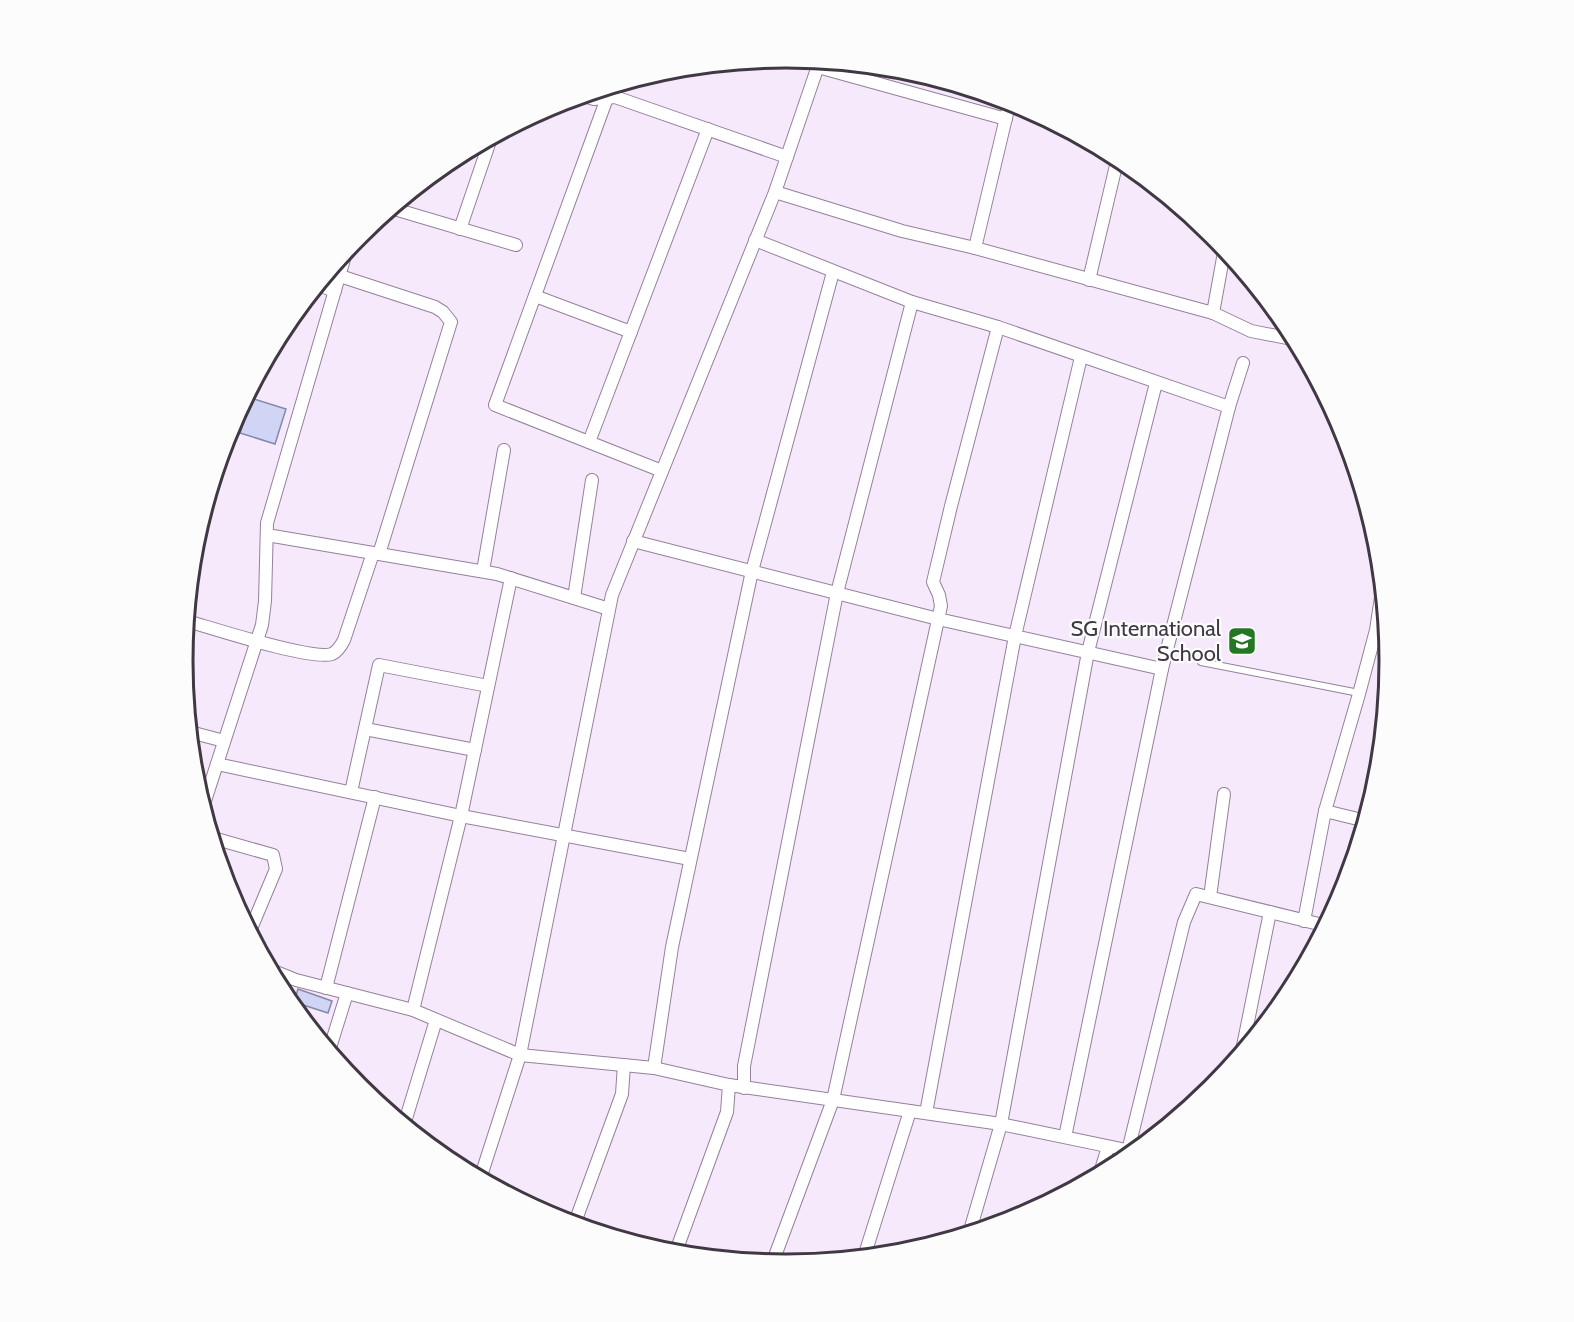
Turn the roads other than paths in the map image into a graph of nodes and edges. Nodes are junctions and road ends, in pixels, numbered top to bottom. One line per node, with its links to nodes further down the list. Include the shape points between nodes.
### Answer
1 (817, 69): 9 (street)
2 (842, 71): 6 (street)
3 (607, 98): 4 (street); 7 (street, via 615,97); 24 (street)
4 (597, 99)
5 (1008, 111): 6 (street)
6 (1006, 119): 16 (street)
7 (708, 129): 9 (street); 28 (street)
8 (487, 149): 13 (street)
9 (787, 157): 11 (street)
10 (1116, 167): 21 (street)
11 (775, 192): 14 (street); 16 (street, via 902,231)
12 (401, 211): 13 (street)
13 (460, 229): 15 (street)
14 (755, 240): 19 (street); 36 (street)
15 (516, 245)
16 (975, 248): 21 (street)
17 (1223, 259): 26 (street)
18 (342, 269): 20 (street)
19 (833, 272): 25 (street); 42 (street)
20 (340, 276): 23 (street); 40 (street, via 435,307 451,322)
21 (1089, 280): 26 (street)
22 (326, 288): 23 (street)
23 (335, 291): 38 (street, via 267,523)
24 (535, 296): 28 (street); 34 (street, via 495,405)
25 (912, 302): 27 (street); 44 (street)
26 (1213, 313): 29 (street, via 1251,332)
27 (998, 327): 30 (street); 47 (street, via 933,582 941,606)
28 (631, 332): 34 (street)
29 (1284, 338)
30 (1081, 357): 32 (street); 49 (street)
31 (1243, 363): 33 (street)
32 (1156, 383): 33 (street); 52 (street)
33 (1229, 407): 54 (street)
34 (589, 442): 36 (street)
35 (504, 450): 41 (street)
36 (662, 471): 39 (street)
37 (592, 480): 45 (street)
38 (267, 535): 40 (street); 51 (street, via 265,601)
39 (633, 542): 42 (street); 46 (street)
40 (376, 553): 41 (street); 51 (street, via 339,649 319,656)
41 (483, 571): 43 (street)
42 (752, 571): 44 (street); 71 (street)
43 (511, 578): 45 (street); 55 (street)
44 (837, 593): 47 (street); 88 (street, via 744,1066)
45 (574, 598): 46 (street)
46 (609, 609): 69 (street)
47 (938, 618): 49 (street); 89 (street)
48 (195, 623): 51 (street)
49 (1015, 636): 52 (street); 91 (street)
50 (1379, 638): 56 (street)
51 (257, 642): 59 (street)
52 (1088, 652): 54 (street); 93 (street)
53 (1201, 662): 56 (lane)
54 (1162, 669): 94 (street)
55 (489, 686): 57 (street, via 379,665); 60 (street)
56 (1359, 694): 66 (street)
57 (365, 729): 60 (street); 63 (street)
58 (199, 734): 59 (street)
59 (224, 741): 61 (street)
60 (475, 750): 67 (street)
61 (217, 764): 62 (street); 63 (street)
62 (208, 791)
63 (351, 792): 65 (street)
64 (1224, 794): 72 (street)
65 (375, 797): 67 (street); 78 (street)
66 (1325, 811): 68 (street); 75 (street)
67 (461, 816): 69 (street); 80 (street)
68 (1359, 819)
69 (564, 835): 71 (street); 84 (street)
70 (222, 840): 74 (street, via 273,855 276,869)
71 (690, 859): 86 (street)
72 (1210, 897): 73 (street); 95 (street, via 1196,894 1184,922)
73 (1270, 912): 75 (street); 82 (street)
74 (254, 921)
75 (1304, 921): 76 (street)
76 (1318, 924)
77 (284, 975): 78 (street)
78 (326, 988): 79 (street)
79 (347, 993): 80 (street); 83 (street)
80 (413, 1010): 81 (street)
81 (436, 1020): 84 (street); 92 (street)
82 (1245, 1038)
83 (332, 1041)
84 (520, 1055): 85 (street); 99 (street)
85 (624, 1065): 86 (street); 100 (street, via 622,1094)
86 (654, 1068): 87 (street)
87 (729, 1085): 88 (street); 102 (street, via 727,1112)
88 (744, 1088): 89 (street)
89 (833, 1100): 90 (street); 104 (street)
90 (910, 1111): 91 (street); 103 (street)
91 (926, 1113): 93 (street)
92 (407, 1116)
93 (1001, 1124): 94 (street); 101 (street)
94 (1065, 1137): 96 (street)
95 (1134, 1142)
96 (1108, 1147): 97 (street); 98 (street)
97 (1123, 1150)
98 (1103, 1163)
99 (483, 1170)
100 (577, 1216)
101 (972, 1225)
102 (679, 1244)
103 (867, 1249)
104 (776, 1254)

